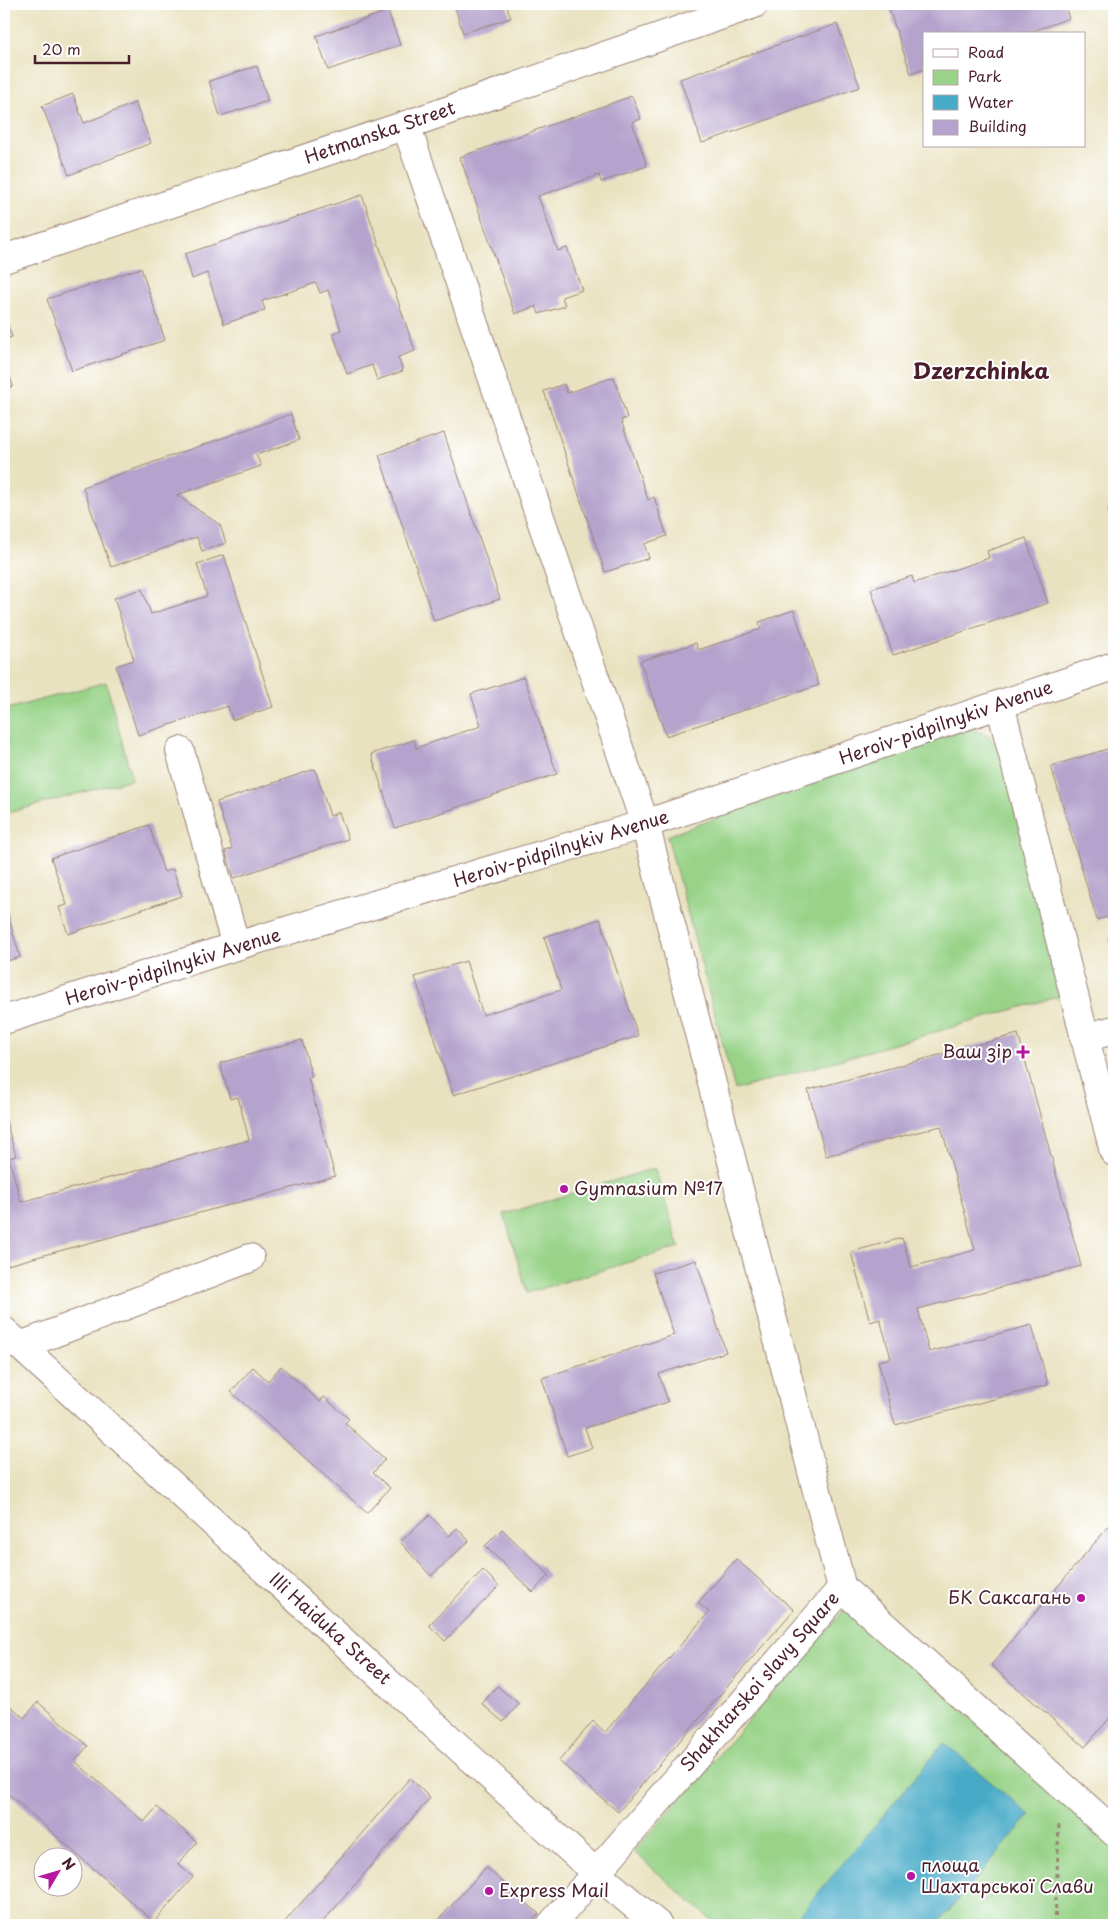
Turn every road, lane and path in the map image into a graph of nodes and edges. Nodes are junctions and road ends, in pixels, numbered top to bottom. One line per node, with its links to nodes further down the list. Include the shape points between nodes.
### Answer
1 (754, 4): 2 (street, Hetmanska Street)
2 (406, 125): 3 (street, Hetmanska Street); 7 (street)
3 (4, 258)
4 (1114, 666): 5 (street, Heroiv-pidpilnykiv Avenue)
5 (1000, 704): 7 (street, Heroiv-pidpilnykiv Avenue); 11 (street)
6 (180, 751): 8 (street)
7 (645, 824): 8 (street, Heroiv-pidpilnykiv Avenue); 15 (street)
8 (236, 946): 9 (street, Heroiv-pidpilnykiv Avenue)
9 (4, 1020)
10 (1114, 1030): 11 (street)
11 (1084, 1038): 12 (street)
12 (1114, 1152)
13 (250, 1258): 14 (street)
14 (12, 1339): 18 (street, Illi Haiduka Street)
15 (842, 1588): 16 (street, Shakhtarskoi slavy Square); 18 (street, Shakhtarskoi slavy Square)
16 (1061, 1784): 17 (street, Shakhtarskoi slavy Square); 21 (path)
17 (1114, 1832)
18 (596, 1873): 19 (street, Shakhtarskoi slavy Square); 20 (street, Illi Haiduka Street)
19 (551, 1925)
20 (658, 1925)
21 (1055, 1925)

